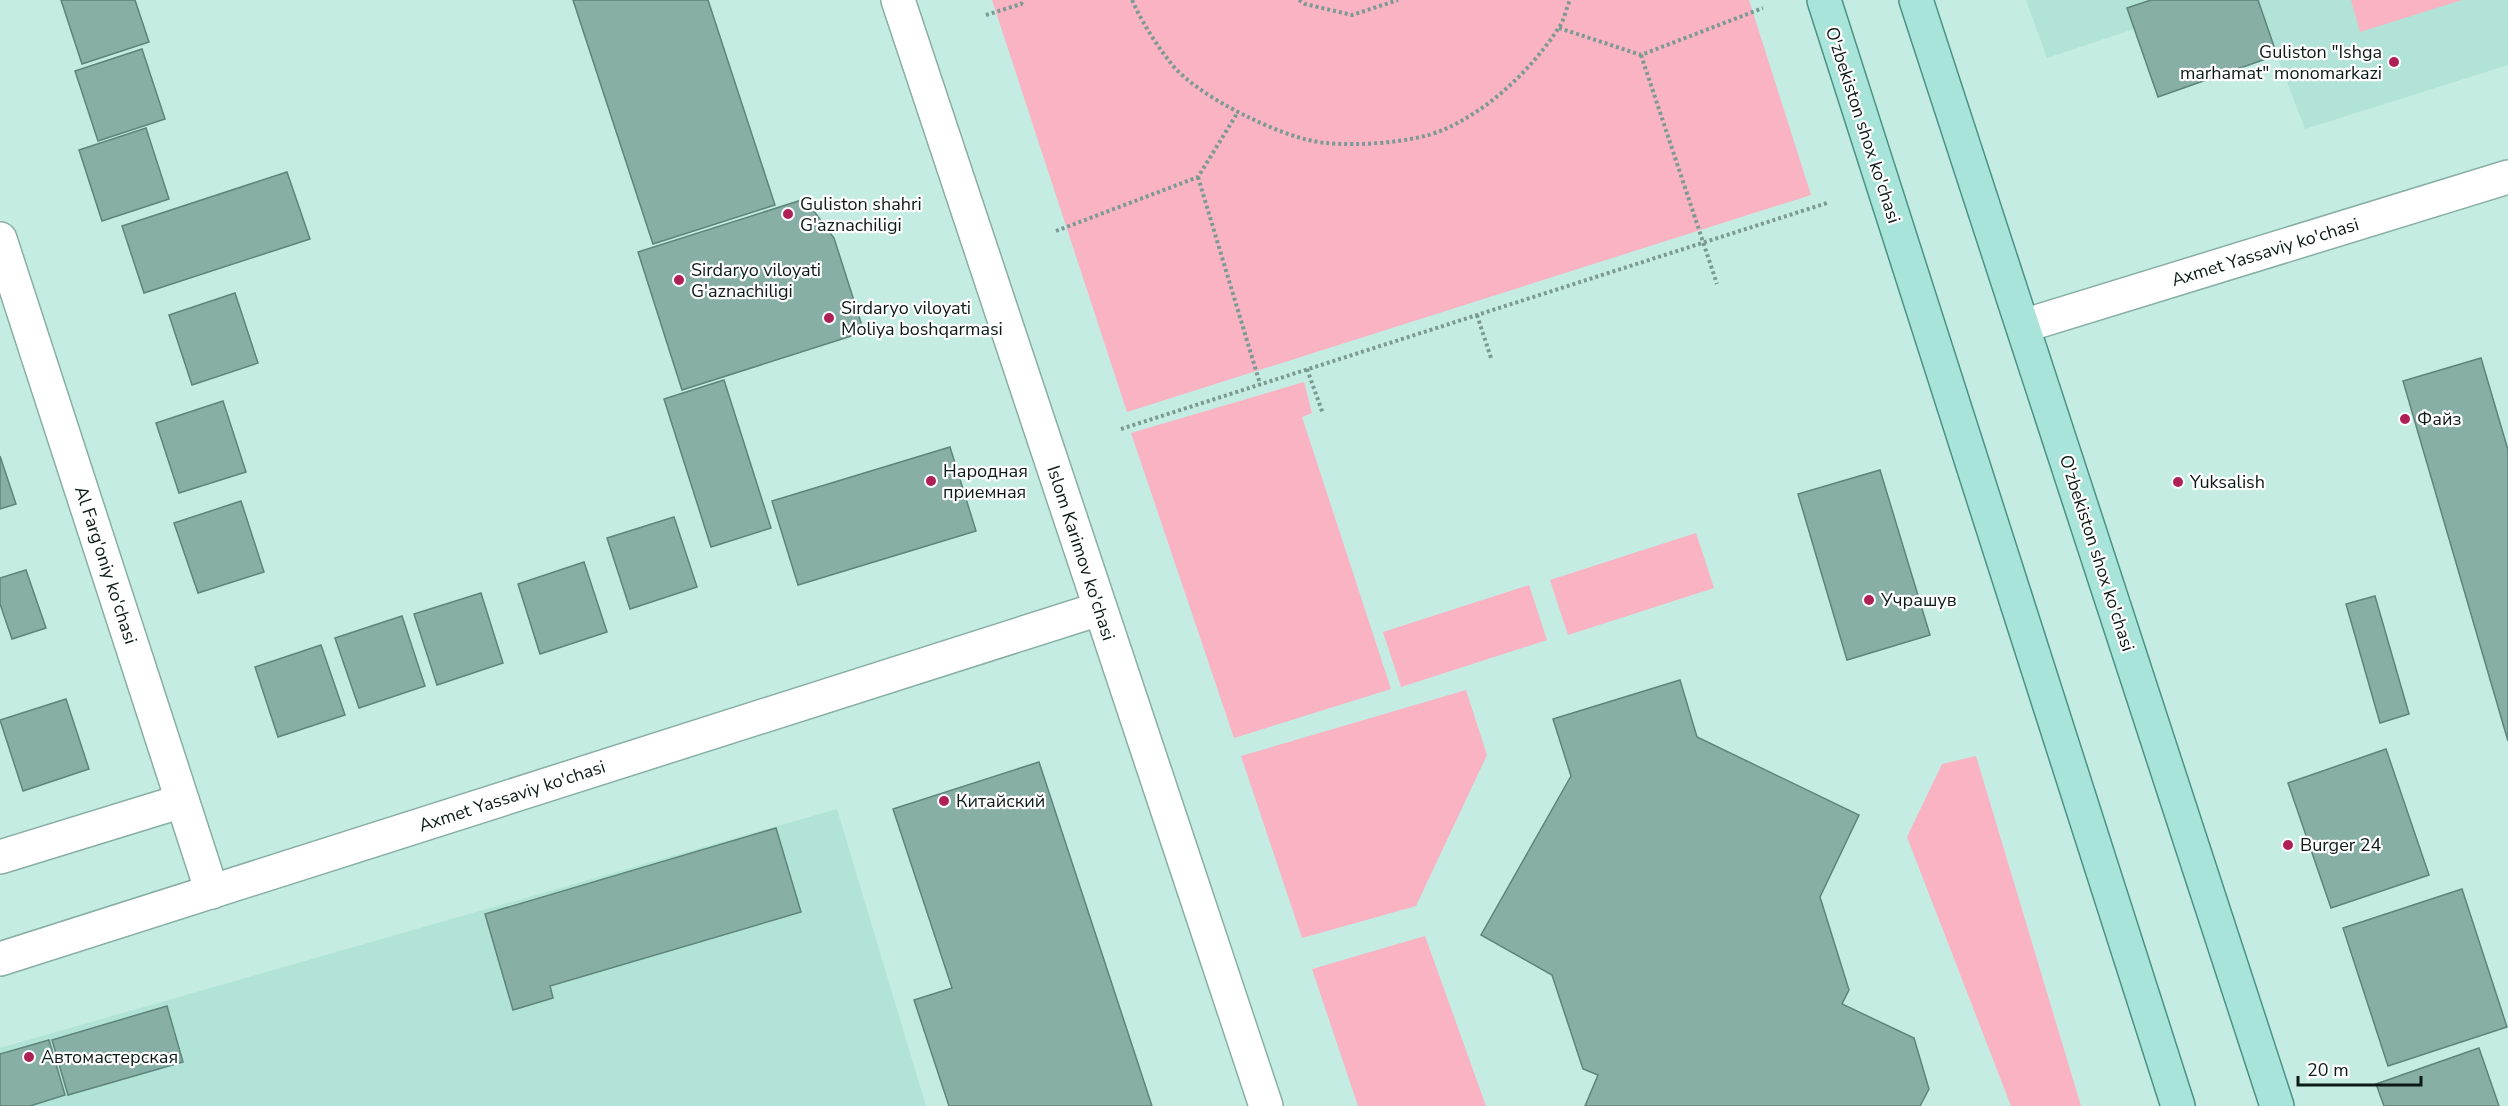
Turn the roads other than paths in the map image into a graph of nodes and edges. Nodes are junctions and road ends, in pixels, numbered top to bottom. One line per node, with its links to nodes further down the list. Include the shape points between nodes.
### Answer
1 (898, 0): 7 (street, Islom Karimov ko'chasi)
2 (1824, 0): 13 (main road, O'zbekiston shox ko'chasi)
3 (1916, 0): 6 (main road, O'zbekiston shox ko'chasi)
4 (2508, 177): 6 (street, Axmet Yassaviy ko'chasi)
5 (0, 239): 8 (street, Al Farg'oniy ko'chasi)
6 (2023, 326): 14 (main road, O'zbekiston shox ko'chasi)
7 (1099, 609): 10 (street, Axmet Yassaviy ko'chasi); 12 (street, Islom Karimov ko'chasi)
8 (182, 801): 9 (street); 10 (street, Al Farg'oniy ko'chasi)
9 (0, 858)
10 (212, 892): 11 (street, Axmet Yassaviy ko'chasi)
11 (0, 959)
12 (1266, 1106)
13 (2178, 1106)
14 (2277, 1106)

